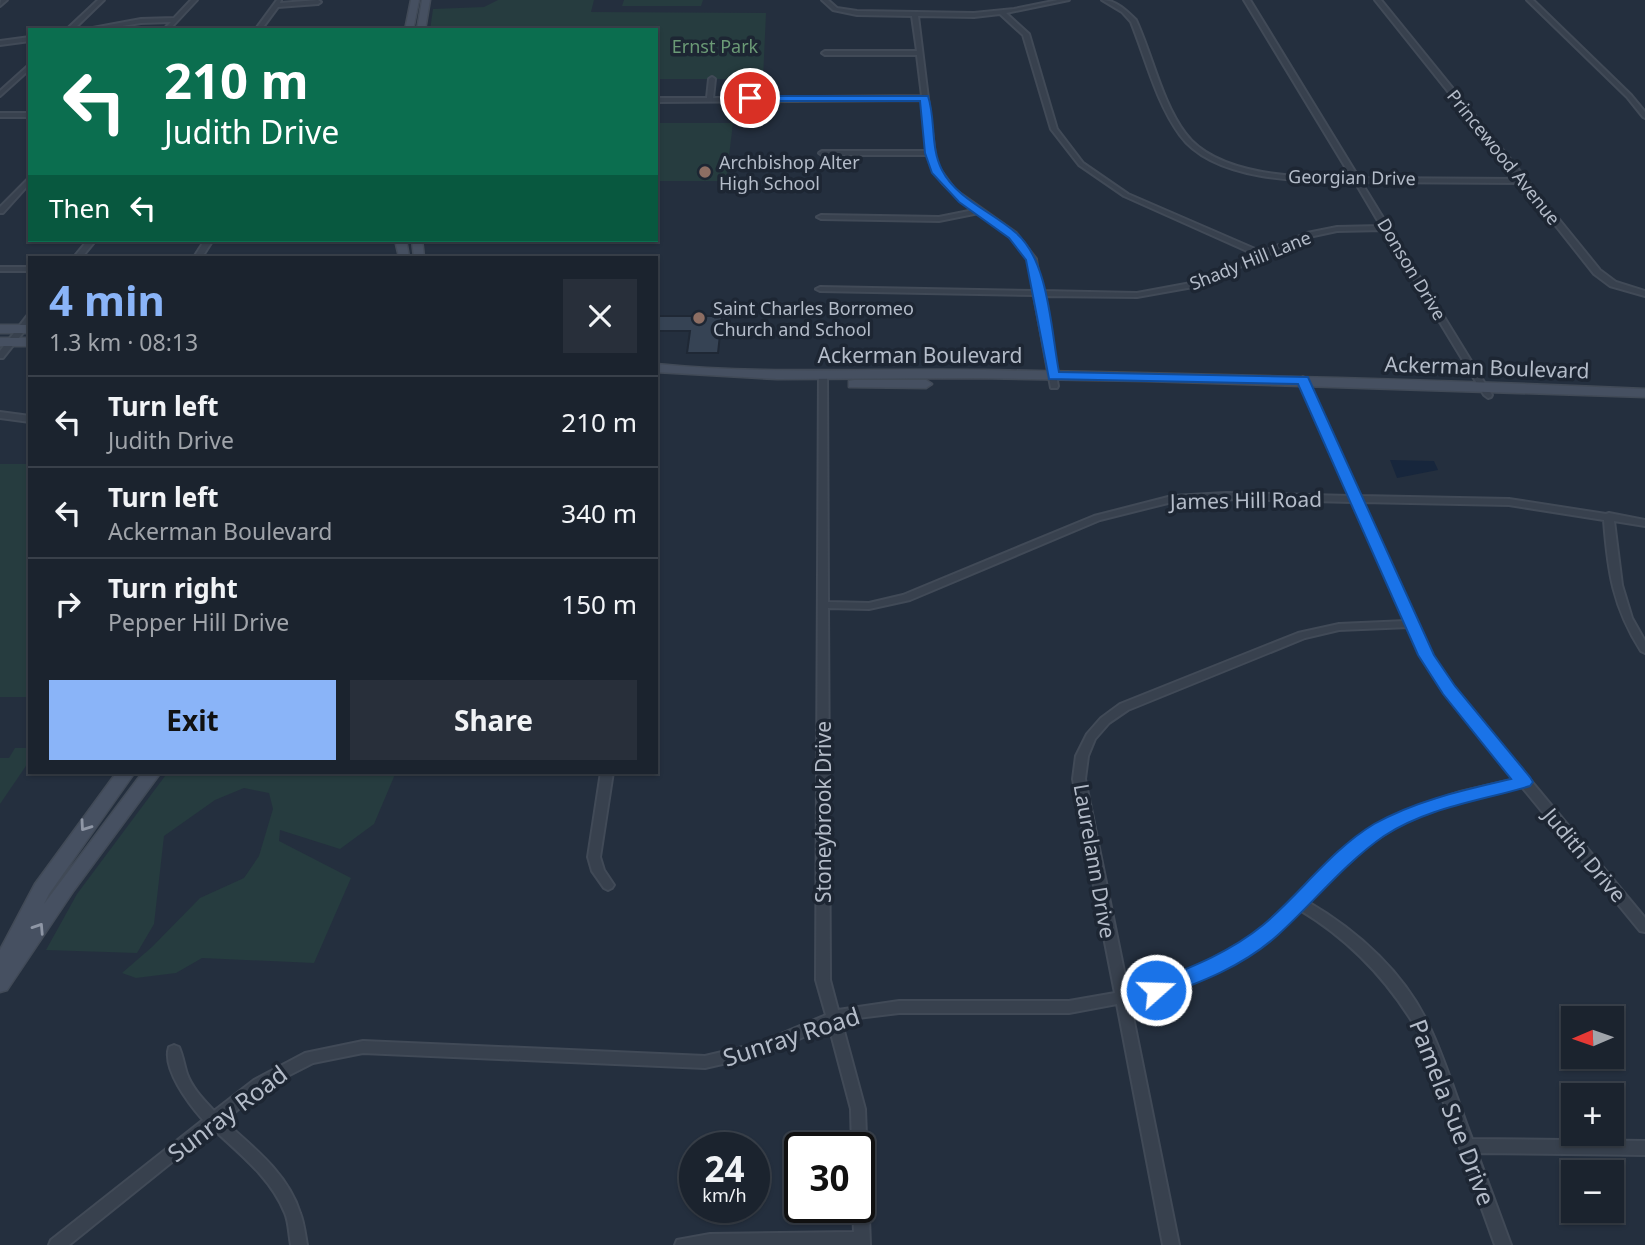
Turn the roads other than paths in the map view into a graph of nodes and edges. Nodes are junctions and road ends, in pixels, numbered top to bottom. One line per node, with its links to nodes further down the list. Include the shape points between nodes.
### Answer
1 (5, 0): 14 (street)
2 (101, 0): 18 (street)
3 (194, 0): 17 (street)
4 (415, 0): 22 (street)
5 (426, 0): 23 (street)
6 (825, 0): 16 (street, via 831,7 857,13)
7 (1066, 0): 15 (street)
8 (1105, 0): 39 (street, Georgian Drive, via 1134,21 1178,127 1199,150 1265,173)
9 (1247, 0): 39 (street, Donson Drive)
10 (1378, 0): 41 (street, Princewood Avenue)
11 (1530, 0): 36 (street)
12 (318, 2): 13 (street)
13 (278, 3): 21 (street)
14 (0, 4)
15 (1002, 13): 16 (street); 47 (street, via 1026,34 1054,129 1081,164 1126,195)
16 (915, 14): 27 (street)
17 (175, 20): 19 (street); 20 (street)
18 (71, 28)
19 (97, 28)
20 (168, 28)
21 (259, 28)
22 (409, 28)
23 (421, 28)
24 (28, 39): 25 (street)
25 (0, 43)
26 (825, 53): 27 (street)
27 (919, 53): 32 (street)
28 (28, 68): 30 (street)
29 (712, 79): 31 (street)
30 (0, 94)
31 (710, 98): 32 (street); 33 (street)
32 (924, 98): 38 (street)
33 (658, 100)
34 (0, 115): 35 (street)
35 (28, 116)
36 (1645, 116)
37 (822, 153): 38 (street)
38 (930, 153): 43 (street, via 944,181)
39 (1356, 179): 41 (street, Georgian Drive); 45 (street, Donson Drive)
40 (28, 181): 42 (street)
41 (1523, 181): 53 (street, Princewood Avenue, via 1597,272 1614,284)
42 (0, 211)
43 (979, 211): 44 (street, via 939,219); 52 (street, via 1027,249)
44 (821, 217)
45 (1386, 228): 47 (street, Shady Hill Lane, via 1321,231); 64 (street, Donson Drive)
46 (90, 242): 48 (street)
47 (1261, 254): 52 (street, Shady Hill Lane, via 1212,278 1158,292)
48 (79, 256)
49 (0, 269): 50 (street)
50 (28, 269)
51 (820, 289): 52 (street, Shady Hill Lane)
52 (1039, 294): 62 (street)
53 (1645, 294)
54 (0, 329): 55 (street)
55 (25, 329): 56 (street)
56 (6, 342): 57 (street); 58 (street)
57 (28, 342)
58 (0, 356)
59 (658, 368): 61 (street, Ackerman Boulevard)
60 (658, 377): 61 (street, Ackerman Boulevard, via 716,383)
61 (823, 379): 62 (street, Ackerman Boulevard); 72 (street, Stoneybrook Drive)
62 (1054, 381): 63 (street, Ackerman Boulevard)
63 (1306, 385): 64 (street, Ackerman Boulevard); 69 (street, Judith Drive)
64 (1485, 390): 65 (street, Ackerman Boulevard); 66 (street, Ackerman Boulevard)
65 (1645, 393)
66 (1645, 404)
67 (0, 415): 68 (street)
68 (28, 419)
69 (1355, 499): 70 (street, James Hill Road, via 1509,502); 72 (street, James Hill Road, via 1226,496 1144,504 1097,517 905,598 869,606); 73 (street, Judith Drive)
70 (1609, 516): 71 (street, James Hill Road); 74 (street, via 1617,596)
71 (1645, 523)
72 (822, 605): 85 (street, Stoneybrook Drive, via 823,979)
73 (1411, 624): 78 (street, Judith Drive, via 1449,690); 84 (street, Laurelann Drive, via 1339,627 1302,635 1124,707 1088,739 1079,779)
74 (1645, 649)
75 (125, 774): 82 (street, one-way to 82, via 42,889)
76 (150, 774): 83 (street, one-way to 76)
77 (607, 774): 79 (street, via 594,858)
78 (1524, 782): 80 (street, Sunray Road, via 1460,796 1404,816 1356,847); 81 (street, Judith Drive)
79 (608, 885)
80 (1299, 903): 84 (street, Sunray Road, via 1260,938 1210,969); 88 (street, Pamela Sue Drive, via 1365,950 1411,1004)
81 (1645, 927)
82 (0, 969)
83 (0, 984)
84 (1124, 998): 85 (street, Sunray Road, via 1069,1007 899,1007); 94 (street, Laurelann Drive)
85 (831, 1018): 87 (street, Sunray Road, via 762,1049 705,1062 363,1047 336,1050 290,1065); 90 (street, Stoneybrook Drive, via 858,1109)
86 (174, 1051): 87 (street, via 189,1095)
87 (215, 1119): 91 (street, Sunray Road); 92 (street, via 278,1184 292,1208)
88 (1468, 1146): 89 (street); 95 (street, Pamela Sue Drive)
89 (1645, 1149)
90 (862, 1242): 93 (street, via 710,1241)
91 (57, 1245)
92 (299, 1245)
93 (683, 1245)
94 (1171, 1245)
95 (1503, 1245)

